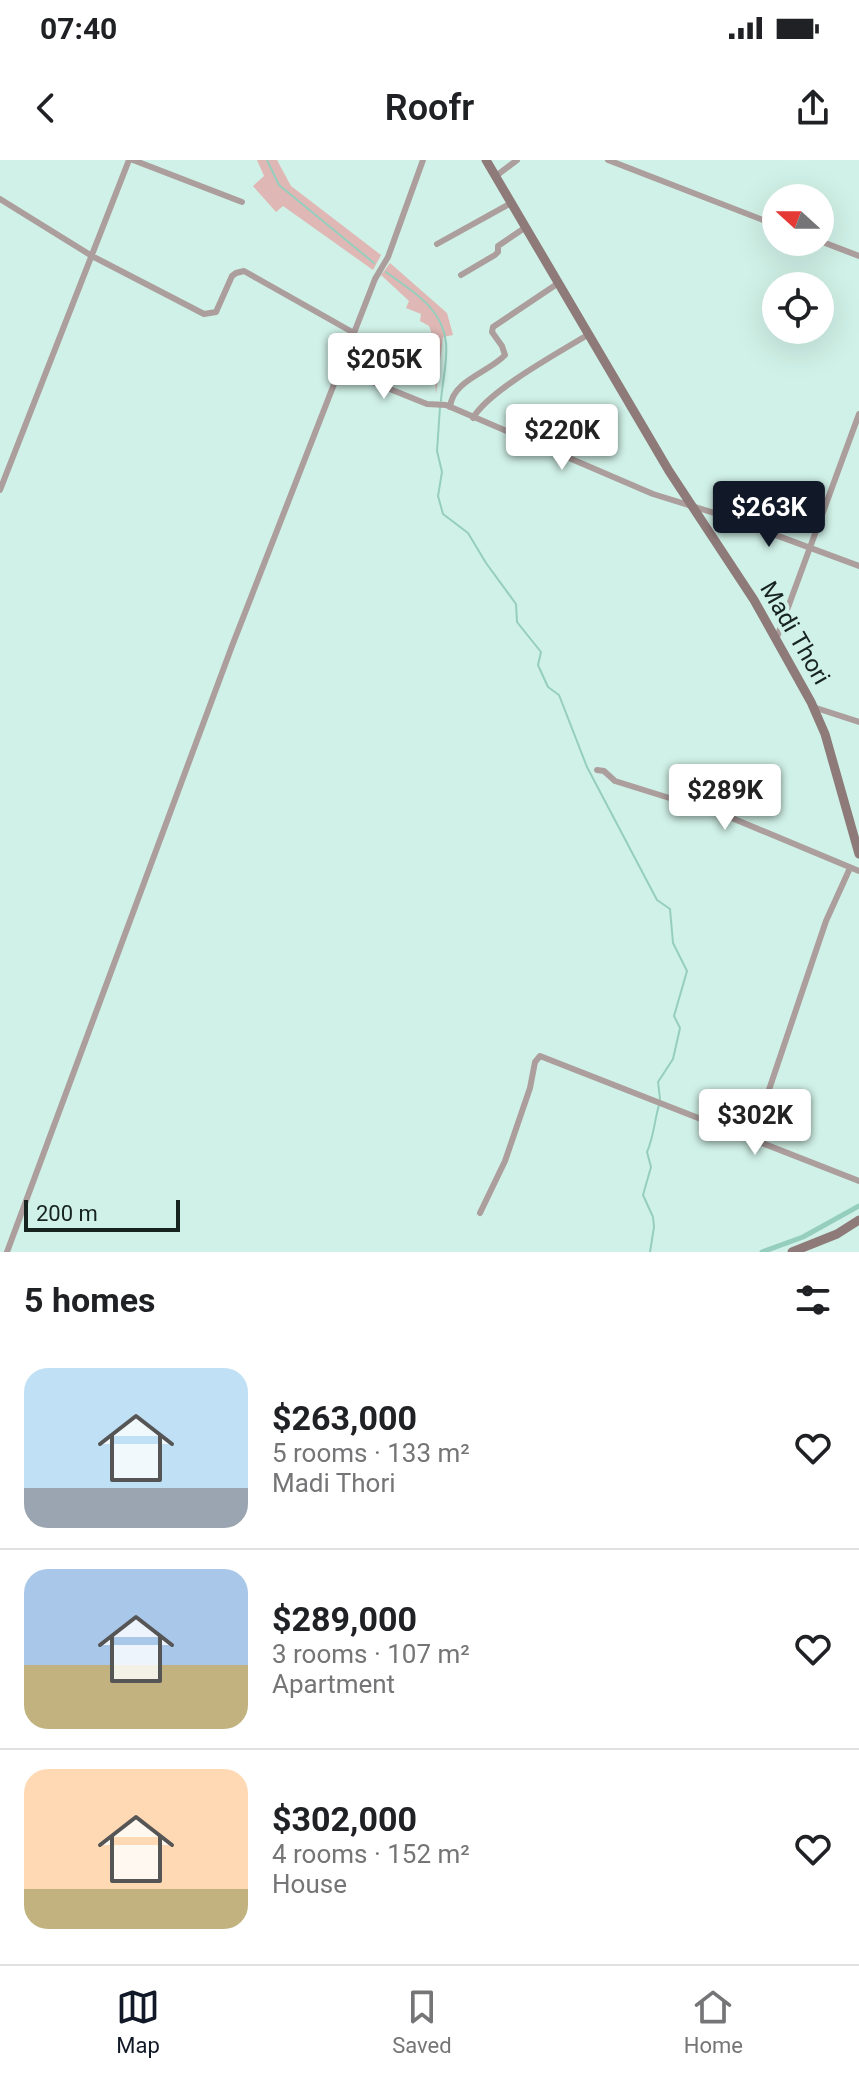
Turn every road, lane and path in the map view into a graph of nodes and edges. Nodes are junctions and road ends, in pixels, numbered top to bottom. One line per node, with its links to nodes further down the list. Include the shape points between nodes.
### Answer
1 (131, 160): 8 (street); 14 (street)
2 (423, 160): 18 (street)
3 (486, 160): 6 (main road, Madi Thori)
4 (517, 160): 6 (street)
5 (608, 160): 10 (street)
6 (496, 176): 9 (main road, Madi Thori)
7 (0, 199): 14 (street)
8 (242, 202)
9 (511, 203): 11 (main road, Madi Thori); 12 (street)
10 (762, 220)
11 (526, 227): 16 (street, via 497,246 498,253); 17 (main road, Madi Thori)
12 (437, 244)
13 (834, 246): 15 (street)
14 (92, 256): 18 (street, via 204,314 216,312 232,276 244,271); 24 (street)
15 (859, 256)
16 (461, 275)
17 (557, 284): 19 (main road, Madi Thori); 21 (street, via 493,327 505,355 461,386)
18 (354, 333): 20 (street)
19 (589, 334): 23 (street, via 524,374); 25 (main road, Madi Thori)
20 (340, 369): 21 (street, via 435,406); 39 (street)
21 (448, 406): 23 (street)
22 (859, 414): 26 (street)
23 (473, 418): 25 (street, via 653,494)
24 (0, 490)
25 (689, 504): 26 (street); 28 (main road, Madi Thori)
26 (811, 548): 27 (street); 28 (street)
27 (859, 566)
28 (776, 640): 29 (main road, Madi Thori)
29 (813, 707): 30 (street); 32 (main road, Madi Thori)
30 (859, 722)
31 (597, 770): 33 (street, via 615,781 727,816)
32 (859, 854)
33 (850, 868): 34 (street); 35 (street, via 826,921)
34 (859, 871)
35 (752, 1140): 36 (street); 37 (street, via 540,1056 505,1161)
36 (859, 1181)
37 (480, 1213)
38 (859, 1220): 40 (main road)
39 (7, 1252)
40 (792, 1252)

